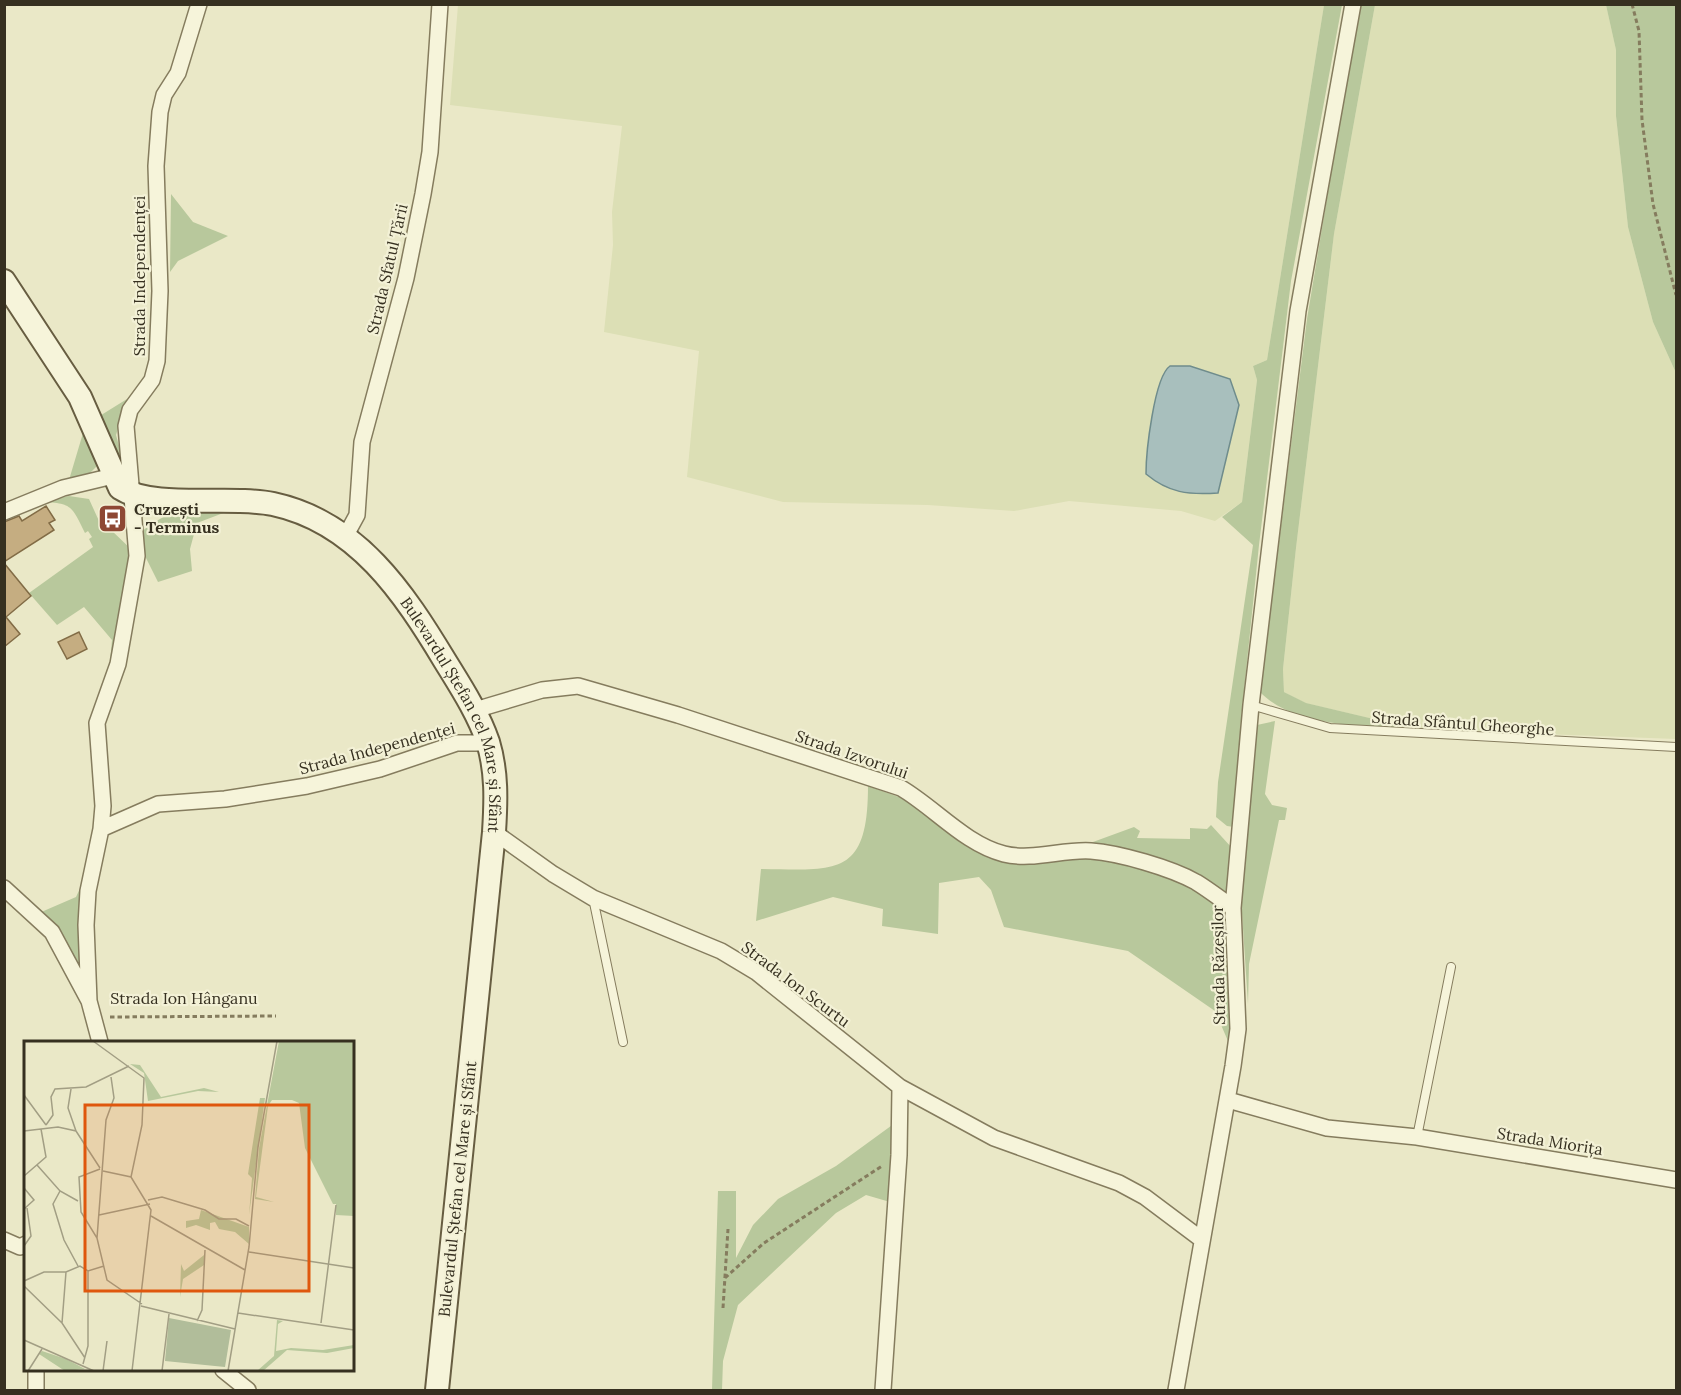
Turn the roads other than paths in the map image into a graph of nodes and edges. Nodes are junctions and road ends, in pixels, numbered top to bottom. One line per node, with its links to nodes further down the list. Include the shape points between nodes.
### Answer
1 (199, 4): 6 (street, Strada Independenței, via 178,73 164,95 160,112 156,166 160,291 157,361 152,380 130,410 126,426)
2 (440, 4): 8 (street, Strada Sfatul Țării, via 430,152 423,194 406,278 362,442 357,515)
3 (1353, 4): 9 (street, Strada Răzeșilor, via 1299,311)
4 (4, 281): 5 (street, via 80,397)
5 (113, 476): 6 (street, via 120,488); 7 (street, via 63,488)
6 (131, 495): 8 (street, Bulevardul Ștefan cel Mare și Sfânt, via 274,504 310,516); 13 (street, Strada Independenței, via 136,574 118,664 98,723 104,806)
7 (4, 512)
8 (345, 537): 10 (street, Bulevardul Ștefan cel Mare și Sfânt, via 376,564 408,601)
9 (1251, 705): 12 (lane, Strada Sfântul Gheorghe, via 1330,728); 17 (street, Strada Răzeșilor)
10 (475, 710): 11 (street, Bulevardul Ștefan cel Mare și Sfânt); 17 (street, Strada Izvorului, via 542,690 578,687 678,715 901,788 979,844 1006,855 1089,851 1129,858 1194,881)
11 (488, 743): 13 (street, Strada Independenței, via 457,743 380,769 297,788 225,800 158,804); 14 (street, Bulevardul Ștefan cel Mare și Sfânt, via 496,787)
12 (1677, 747)
13 (101, 830): 19 (street, Strada Independenței, via 88,891)
14 (494, 832): 16 (street, Strada Ion Scurtu); 33 (street, Bulevardul Ștefan cel Mare și Sfânt)
15 (4, 888): 19 (street, Strada Ion Hânganu, via 52,932)
16 (593, 898): 21 (lane); 22 (street, Strada Ion Scurtu, via 721,951 756,972)
17 (1233, 908): 23 (street, Strada Răzeșilor, via 1238,1029)
18 (1450, 967): 24 (lane)
19 (89, 1001): 20 (street, Strada Ion Hânganu)
20 (100, 1041)
21 (623, 1042)
22 (900, 1087): 26 (street, Strada Ion Scurtu, via 994,1138 1119,1183 1145,1197); 34 (street)
23 (1228, 1100): 24 (street, Strada Miorița, via 1327,1128); 26 (street, Strada Răzeșilor)
24 (1417, 1137): 25 (street, Strada Miorița)
25 (1677, 1180)
26 (1201, 1239): 35 (street, Strada Răzeșilor)
27 (4, 1240): 28 (street)
28 (24, 1249)
29 (36, 1371): 31 (street)
30 (224, 1371): 32 (street)
31 (36, 1390)
32 (248, 1390)
33 (436, 1390)
34 (883, 1390)
35 (1176, 1390)

